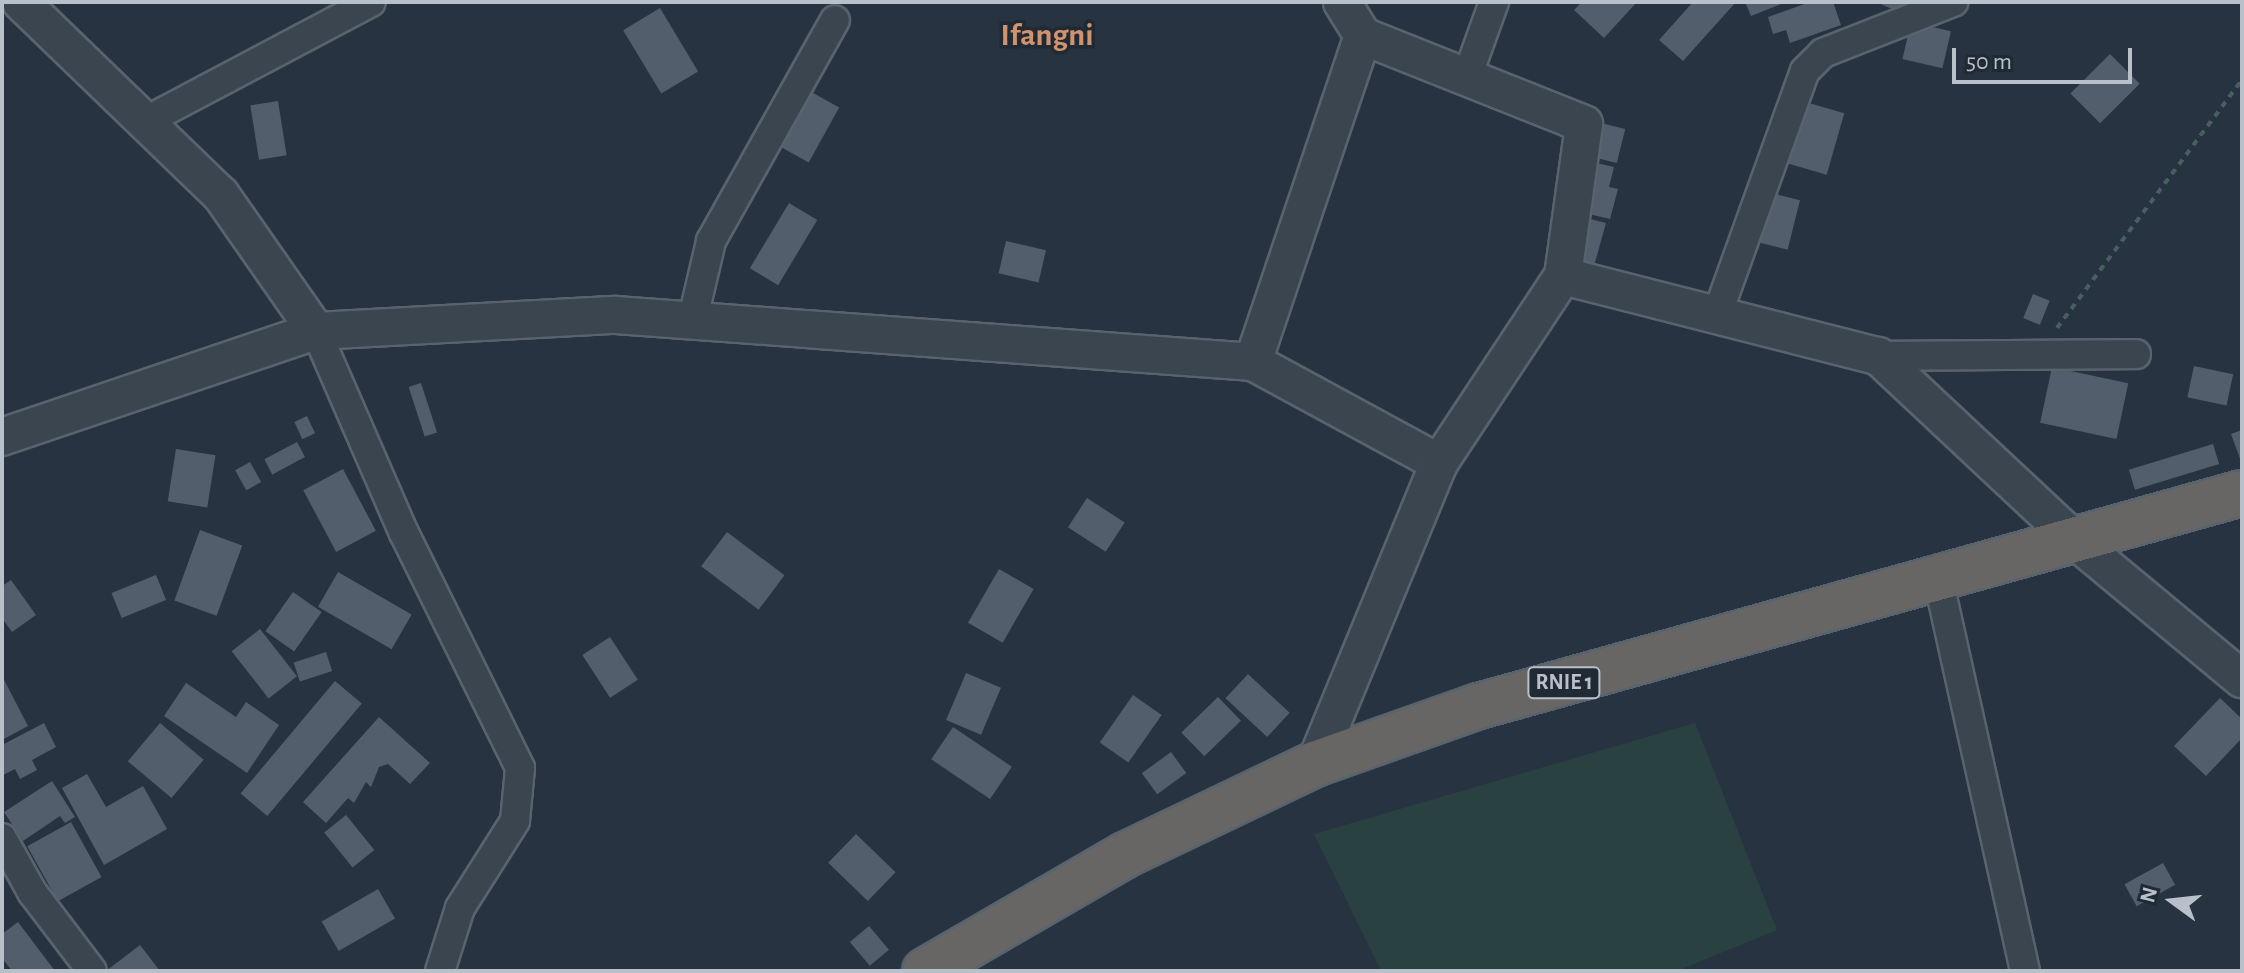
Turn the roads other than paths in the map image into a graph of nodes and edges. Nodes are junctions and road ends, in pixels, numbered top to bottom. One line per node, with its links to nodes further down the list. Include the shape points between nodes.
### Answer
1 (21, 2): 9 (street)
2 (371, 2): 9 (street)
3 (1342, 2): 7 (street)
4 (1494, 2): 8 (street)
5 (1953, 2): 11 (street, via 1823,53 1805,71)
6 (835, 20): 12 (street, via 711,241)
7 (1363, 36): 8 (street); 16 (street)
8 (1467, 77): 10 (street, via 1584,124)
9 (148, 120): 13 (street, via 245,224)
10 (1563, 276): 11 (street); 18 (street)
11 (1717, 315): 15 (street)
12 (693, 318): 13 (street, via 474,318); 16 (street)
13 (316, 331): 17 (street); 26 (street, via 522,776 515,821 460,908)
14 (2136, 354): 15 (street)
15 (1878, 356): 20 (street)
16 (1253, 362): 18 (street)
17 (2, 437)
18 (1439, 463): 23 (street)
19 (2242, 493): 20 (highway, RNIE 1)
20 (2078, 543): 21 (highway, RNIE 1); 22 (street)
21 (1939, 583): 23 (highway, RNIE 1, via 1479,706); 28 (street)
22 (2242, 679)
23 (1315, 764): 27 (highway, RNIE 1, via 1125,855)
24 (2, 838): 25 (street, via 32,892)
25 (92, 971)
26 (440, 971)
27 (925, 971)
28 (2025, 971)

